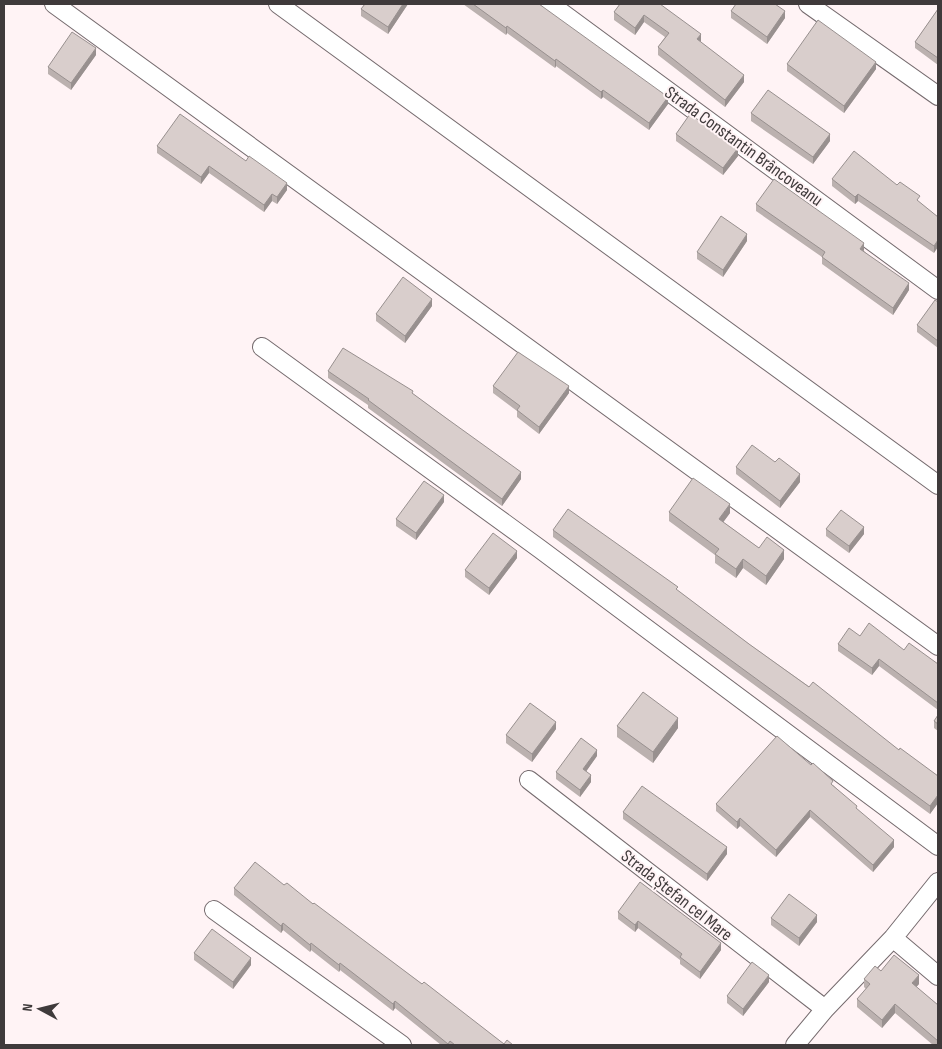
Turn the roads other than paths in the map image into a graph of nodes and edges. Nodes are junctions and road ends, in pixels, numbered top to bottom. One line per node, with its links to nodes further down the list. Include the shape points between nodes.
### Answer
1 (54, 4): 9 (street)
2 (278, 4): 8 (street)
3 (550, 4): 6 (street, Strada Constantin Brâncoveanu)
4 (808, 4): 5 (street)
5 (938, 96)
6 (938, 290)
7 (262, 347): 11 (street, via 540,549)
8 (938, 485)
9 (938, 646)
10 (529, 780): 16 (street, Strada Ștefan cel Mare)
11 (938, 846)
12 (938, 882): 14 (street)
13 (214, 910): 17 (street)
14 (893, 938): 15 (street); 16 (street)
15 (938, 976)
16 (825, 1009): 18 (street)
17 (402, 1045)
18 (794, 1045)

